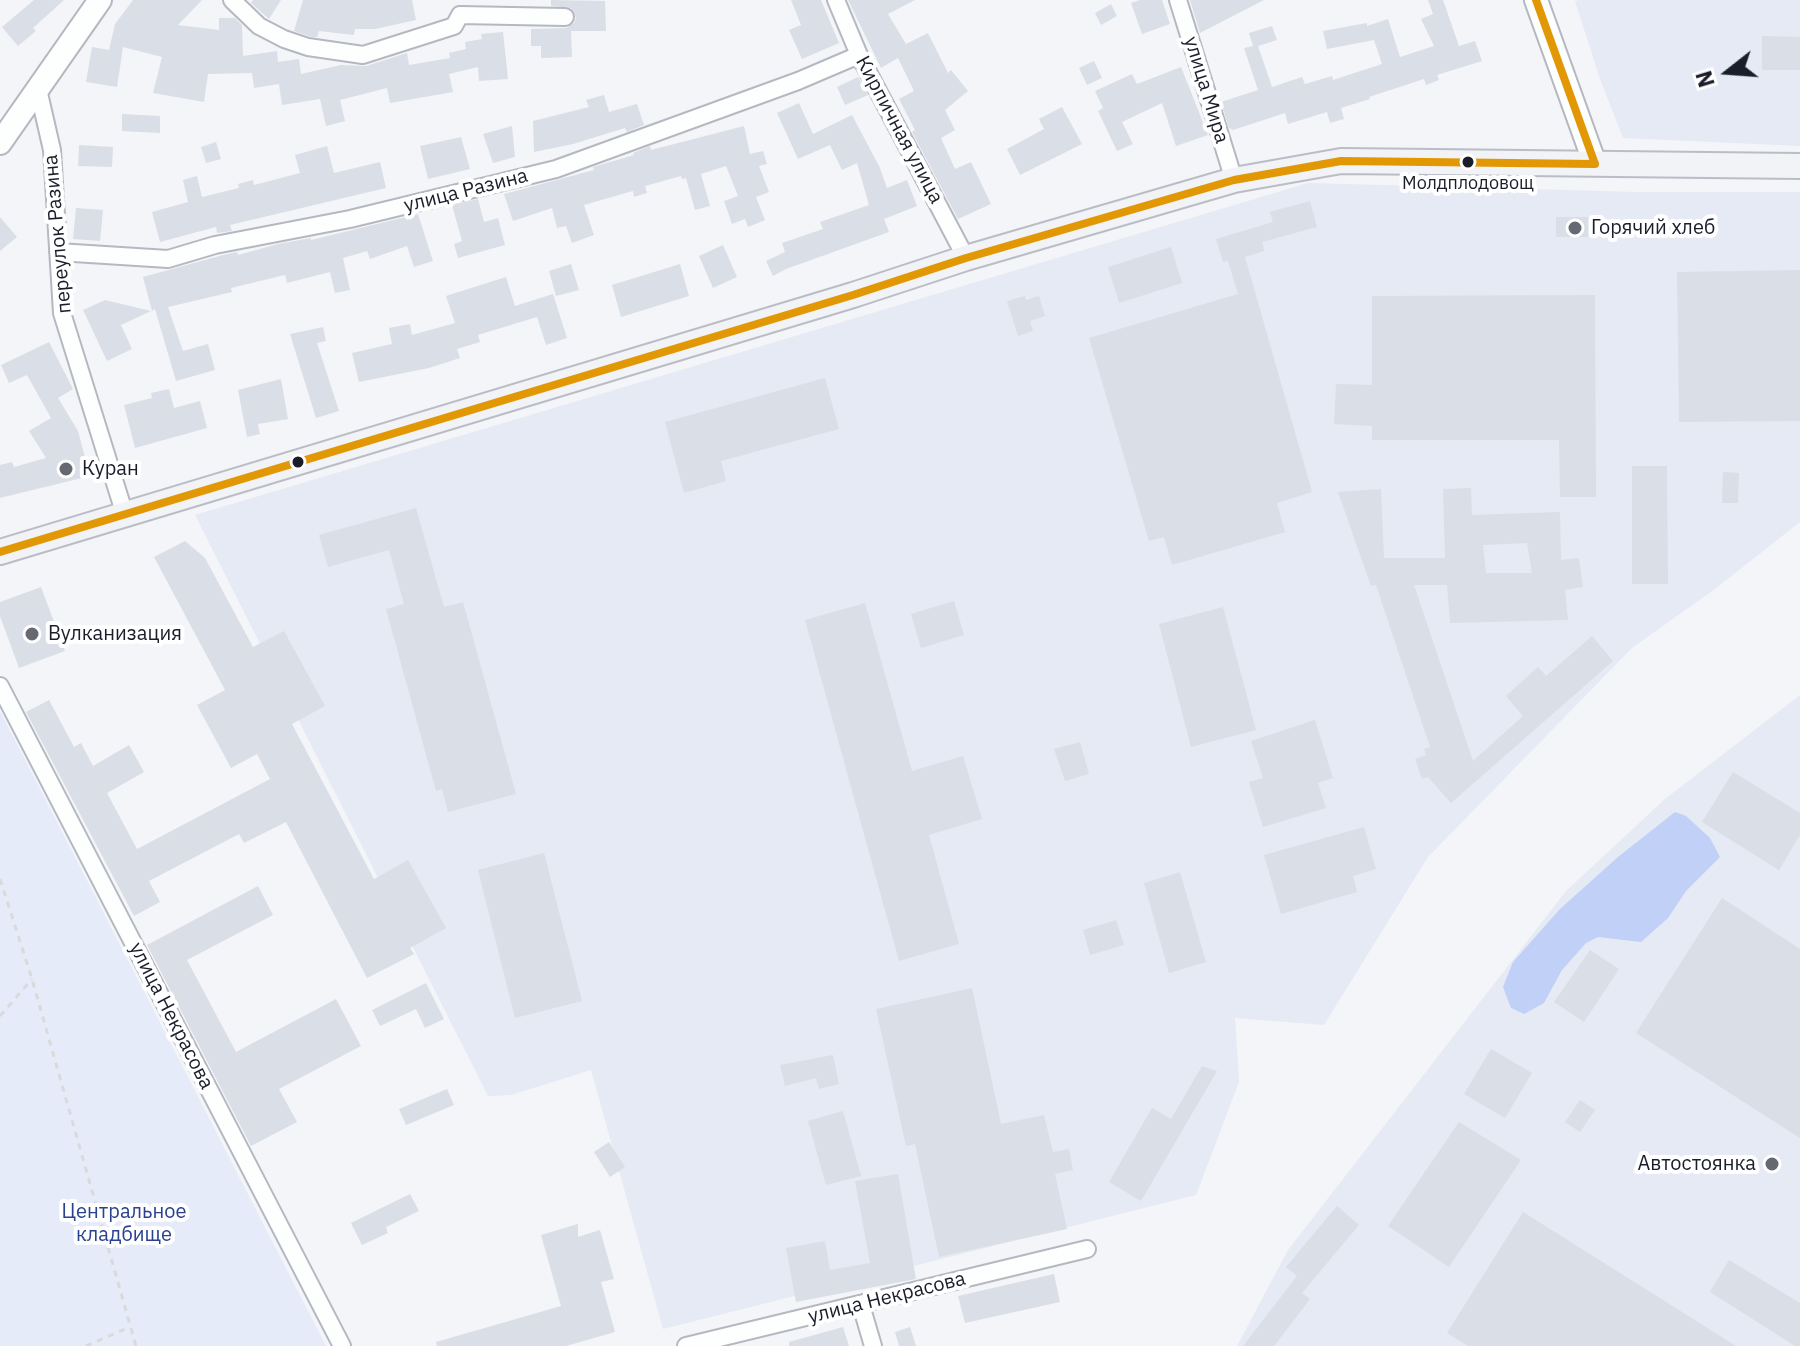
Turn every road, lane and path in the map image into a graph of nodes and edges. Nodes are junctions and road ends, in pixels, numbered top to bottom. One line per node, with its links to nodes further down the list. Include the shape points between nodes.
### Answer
1 (100, 0): 8 (street)
2 (232, 0): 6 (street, via 259,26 284,39 363,55 454,26 460,15)
3 (836, 0): 7 (street, Кирпичная улица)
4 (1178, 0): 12 (street, улица Мира)
5 (1536, 0): 10 (street)
6 (565, 17)
7 (859, 55): 13 (street, улица Разина, via 541,173 168,259); 14 (street, Кирпичная улица)
8 (38, 89): 9 (street); 13 (street, переулок Разина, via 52,150)
9 (0, 143)
10 (1595, 164): 11 (main road); 12 (main road, via 1341,161)
11 (1800, 166)
12 (1234, 180): 14 (main road)
13 (58, 252): 15 (street, переулок Разина, via 62,313)
14 (966, 258): 15 (main road)
15 (125, 515): 16 (main road)
16 (0, 552)
17 (0, 686): 26 (street, улица Некрасова)
18 (0, 879): 19 (path)
19 (32, 979): 20 (path); 23 (path)
20 (0, 1016)
21 (1087, 1249): 22 (street, улица Некрасова)
22 (861, 1305): 27 (street, улица Некрасова); 28 (street)
23 (130, 1327): 24 (path); 25 (path)
24 (86, 1346)
25 (136, 1346)
26 (342, 1346)
27 (686, 1346)
28 (873, 1346)

